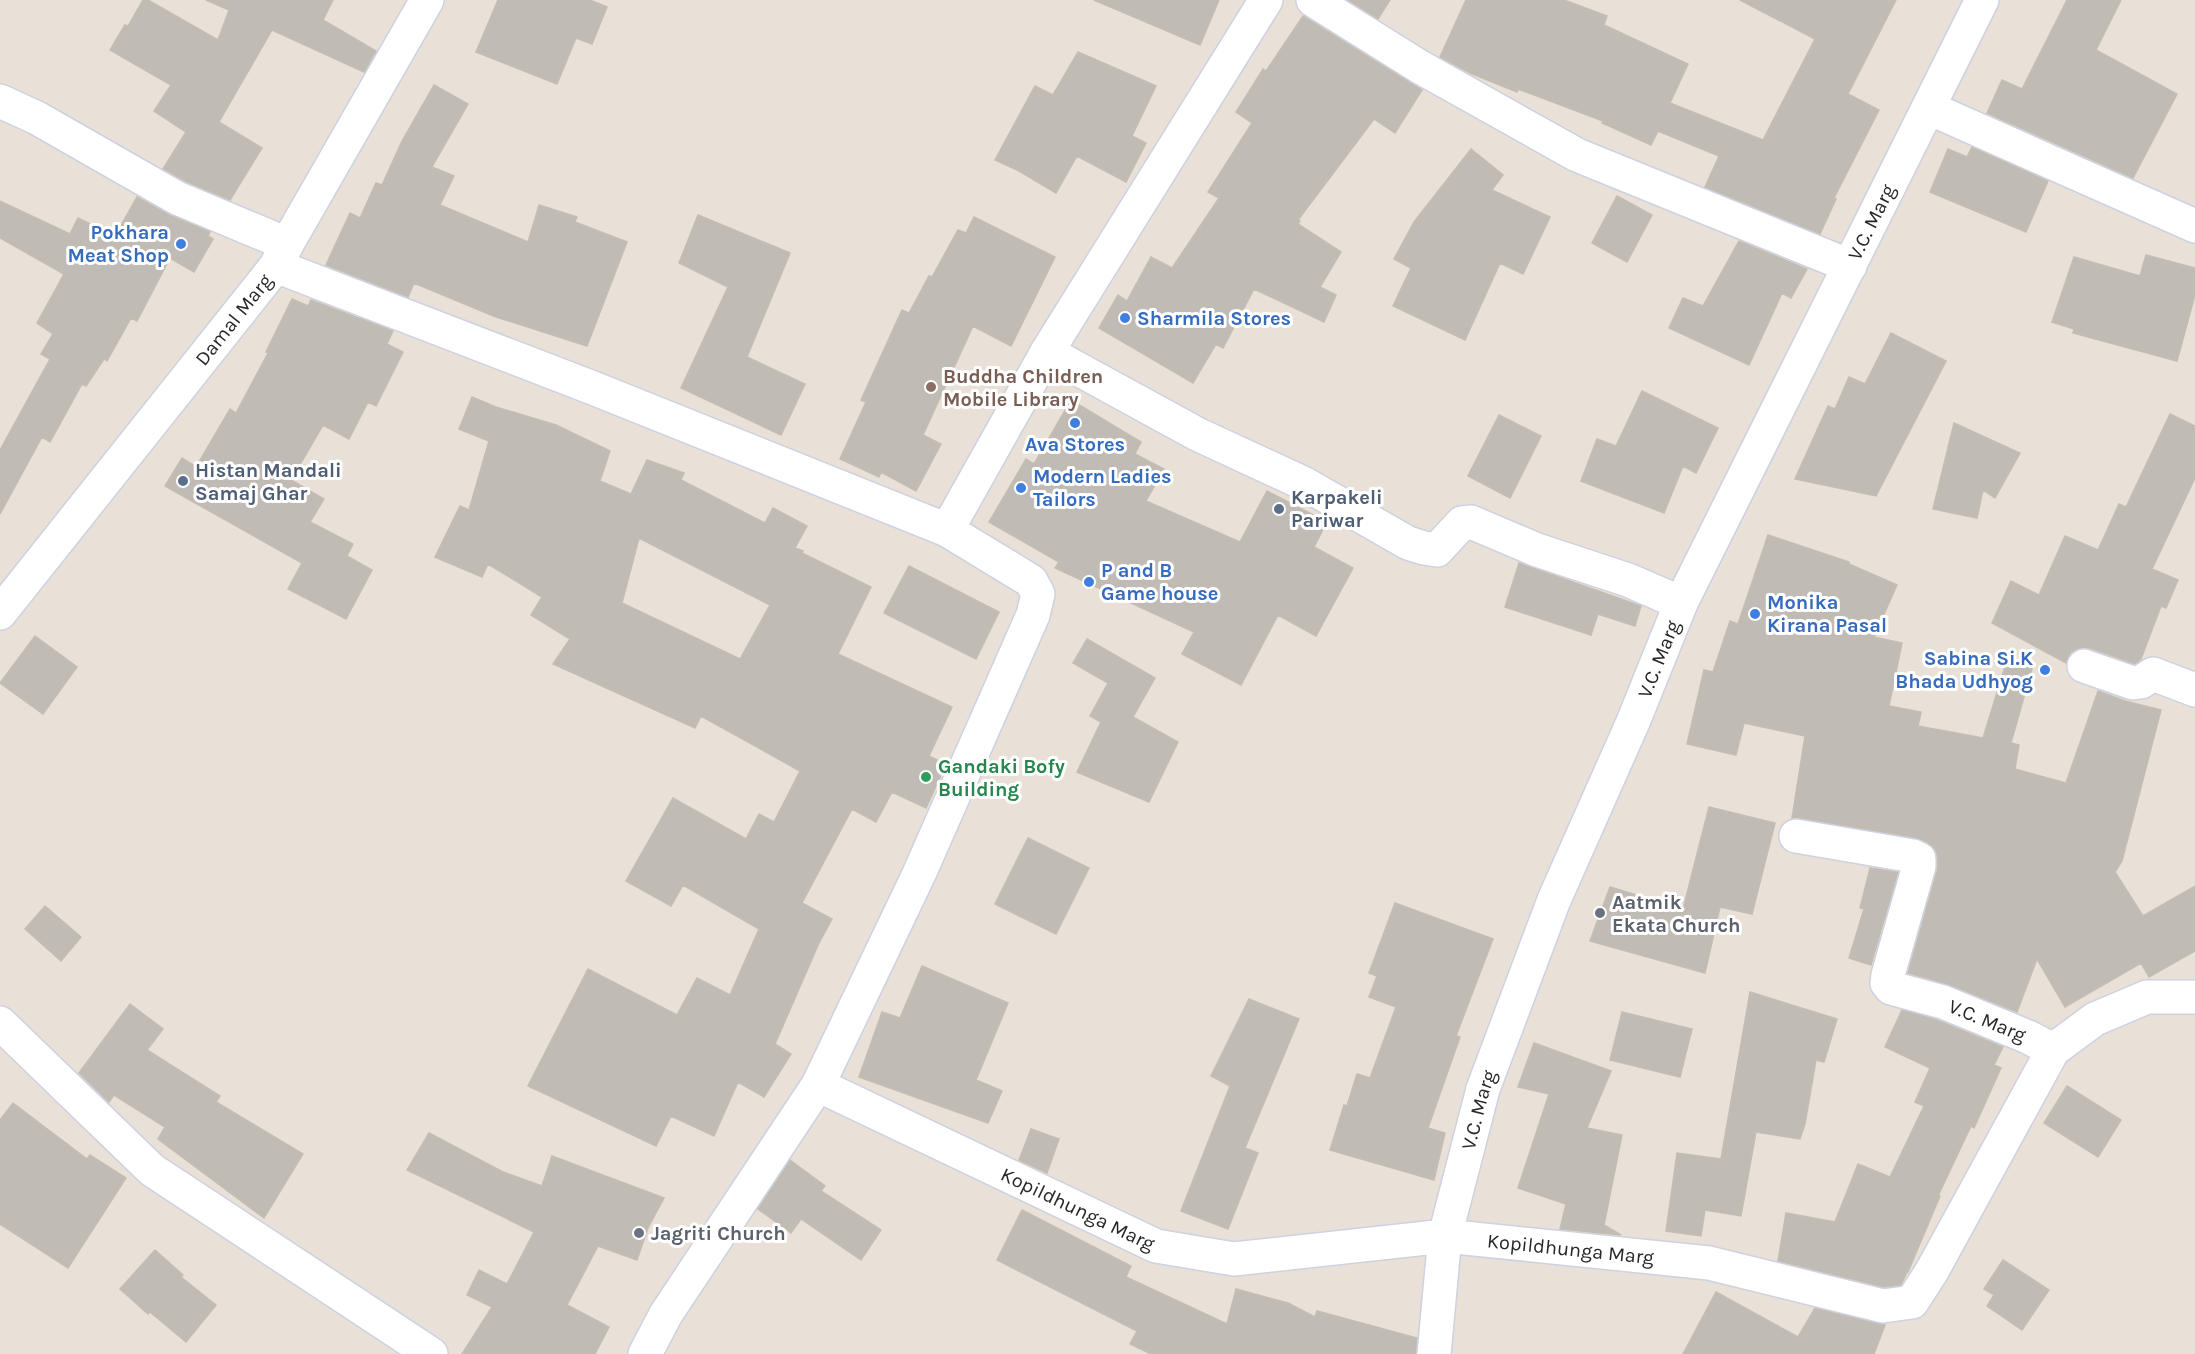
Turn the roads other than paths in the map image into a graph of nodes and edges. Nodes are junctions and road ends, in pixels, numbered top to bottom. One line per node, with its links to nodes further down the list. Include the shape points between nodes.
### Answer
1 (427, 0): 8 (street, Damal Marg)
2 (1266, 0): 10 (street)
3 (1313, 0): 9 (street, via 1420,67 1577,155)
4 (1982, 0): 6 (street, V.C. Marg)
5 (0, 101): 8 (street)
6 (1929, 108): 7 (street); 9 (street, V.C. Marg)
7 (2195, 226)
8 (282, 255): 11 (street, via 593,388); 13 (street, Damal Marg)
9 (1850, 266): 12 (street, V.C. Marg)
10 (1047, 352): 11 (street); 12 (street, via 1197,434 1305,484 1408,543 1437,550 1462,523 1471,522)
11 (946, 530): 20 (street, via 1030,581 1038,594 1034,615 919,874)
12 (1681, 603): 21 (street, V.C. Marg, via 1554,900 1483,1089)
13 (0, 613)
14 (2084, 666): 15 (street, via 2133,683 2153,674)
15 (2195, 690)
16 (1797, 836): 19 (street, V.C. Marg, via 1919,859 1887,983 1891,988 1943,1002)
17 (2195, 997): 19 (street, Kopildhunga Marg, via 2147,997 2095,1019)
18 (0, 1023): 22 (street, via 152,1170)
19 (2053, 1050): 21 (street, Kopildhunga Marg, via 1912,1302 1883,1306 1709,1263)
20 (818, 1085): 21 (street, Kopildhunga Marg, via 1156,1246 1234,1259); 23 (street, via 666,1314)
21 (1444, 1236): 24 (street, V.C. Marg)
22 (431, 1354)
23 (645, 1354)
24 (1434, 1354)

